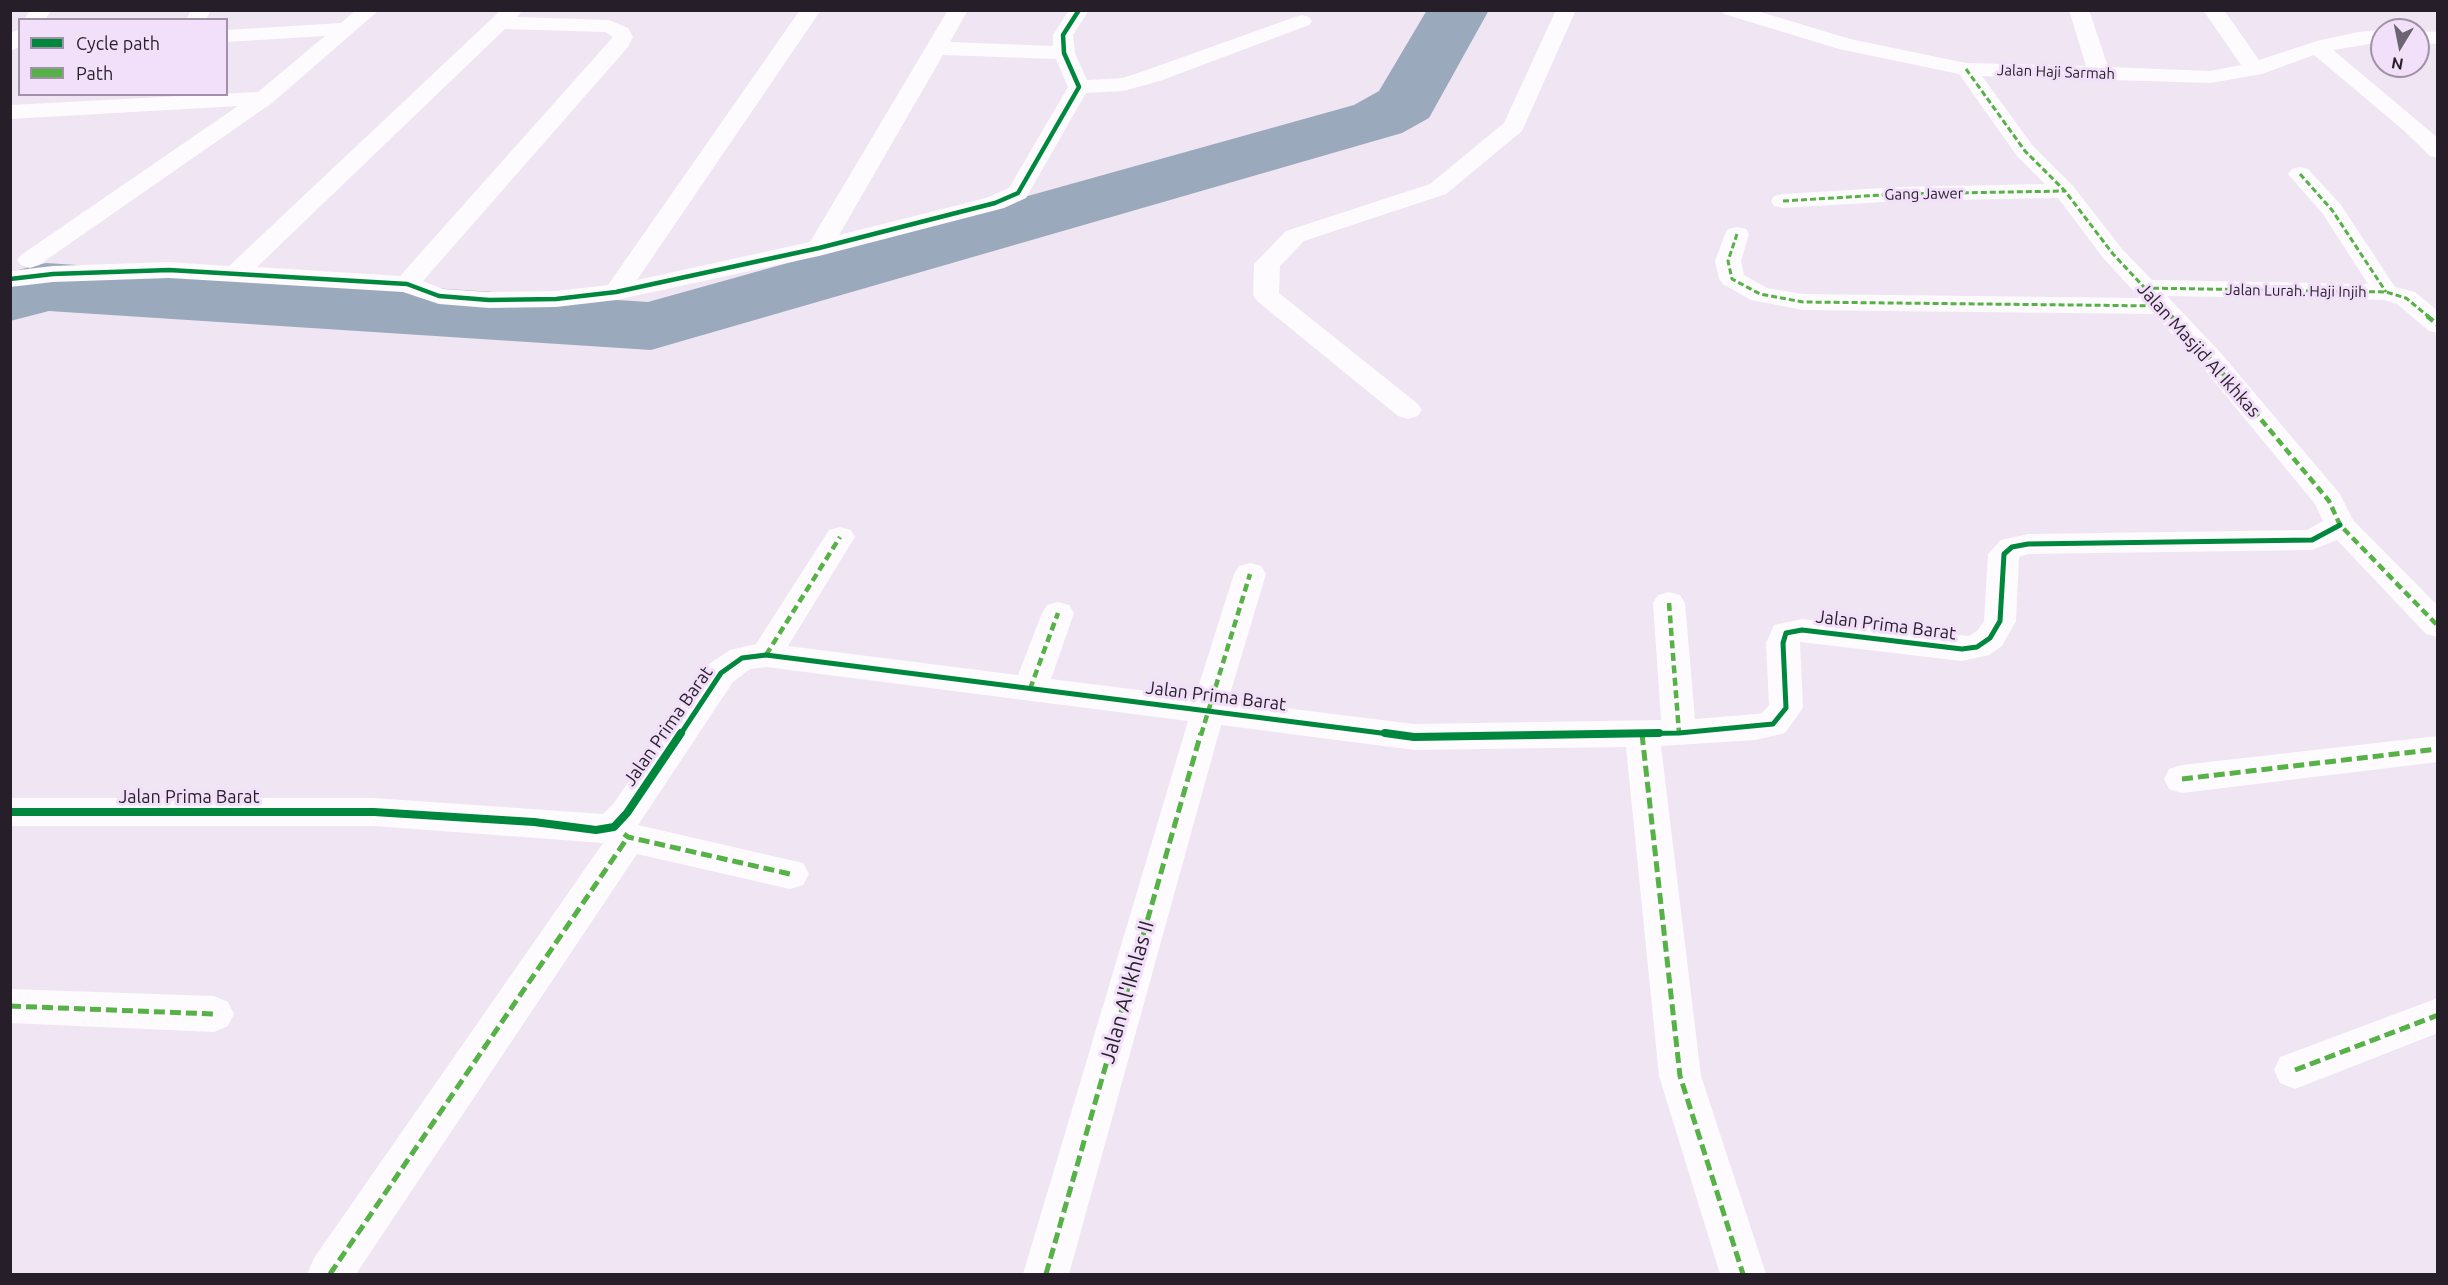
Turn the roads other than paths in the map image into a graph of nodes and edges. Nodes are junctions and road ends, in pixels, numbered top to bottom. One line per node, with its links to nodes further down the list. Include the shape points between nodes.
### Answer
1 (811, 10): 33 (street)
2 (958, 10): 14 (street)
3 (1079, 10): 15 (street, via 1063,35)
4 (1566, 10): 37 (street, via 1514,126 1438,189 1295,236 1267,264 1266,295)
5 (1731, 10): 16 (street, Jalan Haji Sarmah, via 1846,45)
6 (2079, 10): 18 (street)
7 (2213, 10): 17 (street)
8 (353, 17): 11 (street); 20 (street)
9 (506, 17): 30 (street); 32 (street, via 609,26 623,37)
10 (1302, 21): 19 (street, via 1152,76 1124,84)
11 (228, 36)
12 (2370, 37): 13 (street, Jalan Haji Sarmah)
13 (2317, 47): 17 (street, Jalan Haji Sarmah); 22 (street)
14 (935, 48): 15 (street); 27 (street)
15 (1064, 53): 19 (street)
16 (1966, 69): 18 (street, Jalan Haji Sarmah); 24 (street, Jalan Masjid Al Ikhkas, via 2025,151)
17 (2254, 69): 18 (street, Jalan Haji Sarmah, via 2210,77)
18 (2099, 74)
19 (1079, 87): 27 (street, via 1018,193)
20 (264, 98): 21 (street); 28 (street)
21 (10, 112)
22 (2438, 151)
23 (2300, 174): 34 (street, via 2332,210)
24 (2065, 191): 25 (street, Gang Jawer); 35 (street, Jalan Masjid Al Ikhkas)
25 (1783, 201)
26 (1737, 234): 35 (street, Jalan Lurah. Haji Injih, via 1728,261 1732,279 1760,294 1803,302)
27 (819, 248): 33 (street)
28 (20, 254): 29 (street)
29 (52, 274): 30 (street, via 169,270); 31 (street)
30 (234, 274): 32 (street)
31 (10, 279)
32 (407, 284): 33 (street, via 439,296 489,300 556,299)
33 (616, 292)
34 (2386, 292): 35 (street, Jalan Lurah. Haji Injih); 36 (street, Jalan Lurah. Haji Injih, via 2406,298)
35 (2152, 297): 38 (street, Jalan Masjid Al Ikhkas, via 2209,357 2329,501)
36 (2438, 325)
37 (1408, 410)
38 (2340, 525): 43 (street, Jalan Masjid Al Ikhkas); 47 (street, Jalan Prima Barat, via 2312,540 2012,547 2004,554 2000,621 1990,638 1977,647 1962,649 1802,630 1786,633 1786,708 1773,724)
39 (840, 537): 44 (street)
40 (1250, 574): 46 (street, Jalan Al'Ikhlas II)
41 (1669, 603): 47 (street)
42 (1058, 613): 45 (street)
43 (2438, 626)
44 (766, 655): 45 (street, Jalan Prima Barat); 51 (street, Jalan Prima Barat, via 742,658 721,673 627,813)
45 (1030, 689): 46 (street, Jalan Prima Barat)
46 (1208, 710): 47 (street, Jalan Prima Barat, via 1414,737); 58 (street, Jalan Al'Ikhlas II)
47 (1660, 733): 59 (street, via 1680,1076)
48 (2438, 749): 49 (street)
49 (2182, 779)
50 (10, 812): 51 (street, Jalan Prima Barat, via 374,812)
51 (621, 832): 52 (street); 57 (street)
52 (790, 874)
53 (10, 1006): 54 (street)
54 (214, 1014)
55 (2438, 1015): 56 (street)
56 (2295, 1070)
57 (330, 1275)
58 (1046, 1275)
59 (1743, 1275)

